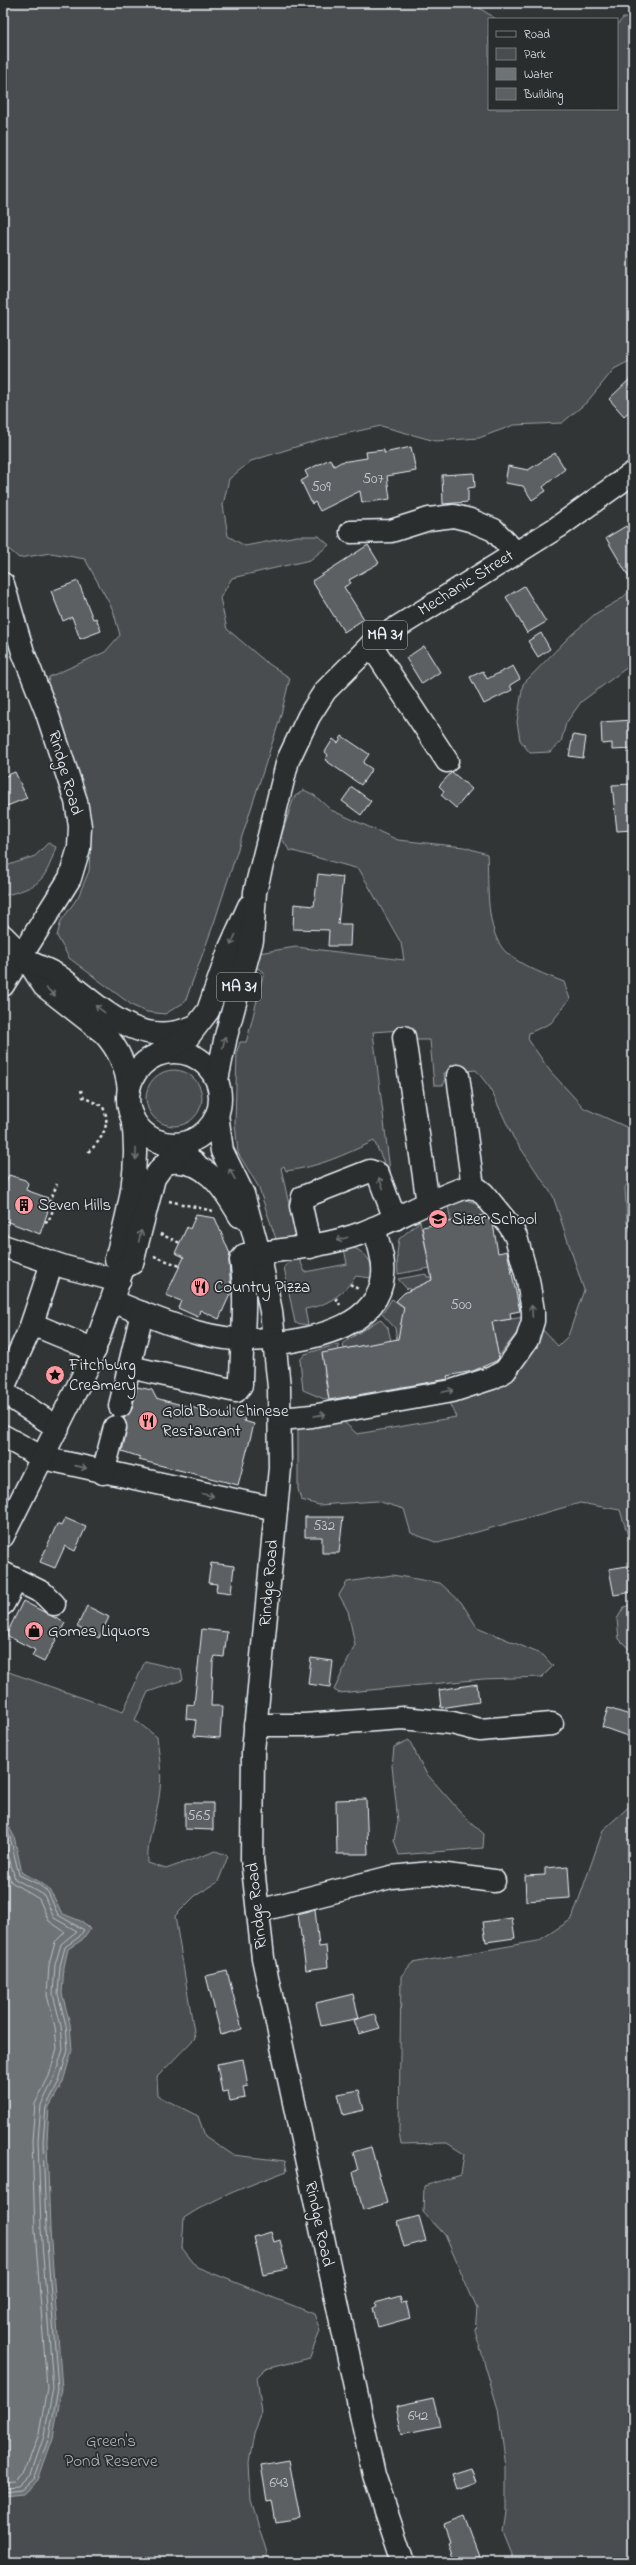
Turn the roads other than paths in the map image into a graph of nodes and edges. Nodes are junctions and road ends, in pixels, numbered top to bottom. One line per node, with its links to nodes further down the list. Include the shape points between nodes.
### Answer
1 (633, 473): 3 (main road, Mechanic Street / MA 31, via 558,526)
2 (351, 532): 3 (main road, via 391,531 429,518 454,516 494,530)
3 (515, 552): 5 (main road, Mechanic Street / MA 31)
4 (3, 584): 9 (main road, Rindge Road, via 23,652 47,713 76,801 80,826 79,848 70,878)
5 (371, 645): 6 (main road); 7 (main road, Mechanic Street / MA 31, via 325,691 298,736 283,780)
6 (447, 761)
7 (255, 892): 11 (main road, Mechanic Street, one-way to 11); 16 (main road, Mechanic Street / MA 31, one-way to 7, via 252,940)
8 (3, 936): 9 (main road)
9 (25, 958): 10 (main road, Rindge Road); 12 (main road, one-way to 9, via 56,975); 17 (main road, one-way to 17, via 44,986 104,1032 123,1062)
10 (3, 985)
11 (202, 1020): 12 (main road, via 184,1030 166,1034); 14 (main road, Mechanic Street)
12 (126, 1025): 14 (main road)
13 (404, 1037): 22 (main road)
14 (174, 1052): 16 (main road, via 207,1065); 17 (main road, via 136,1072)
15 (458, 1076): 21 (main road)
16 (217, 1080): 18 (main road, MA 31, via 220,1097)
17 (129, 1089): 19 (main road)
18 (217, 1114): 20 (main road, MA 31, via 208,1129); 25 (main road, Rindge Road, one-way to 18, via 243,1194 222,1151)
19 (132, 1116): 20 (main road, Rindge Road, via 143,1131); 29 (main road, one-way to 29, via 136,1143 136,1172 116,1259)
20 (182, 1154): 25 (main road, Rindge Road, via 222,1188); 29 (main road, MA 31, one-way to 20, via 132,1262 154,1178)
21 (473, 1187): 22 (main road, via 459,1190); 39 (main road, one-way to 21, via 312,1416 452,1391 492,1378 511,1366 527,1340 533,1321 528,1280 521,1249 510,1226 483,1193)
22 (428, 1204): 23 (main road)
23 (395, 1219): 24 (main road); 27 (main road, one-way to 27, via 378,1174 370,1171 303,1197 301,1206)
24 (374, 1228): 27 (main road, one-way to 27); 33 (main road, via 383,1260 383,1275 377,1295 368,1307 355,1319 327,1334)
25 (256, 1245): 27 (main road); 32 (main road, via 241,1260 245,1303); 33 (main road, Rindge Road)
26 (3, 1246): 28 (main road)
27 (310, 1247)
28 (52, 1263): 29 (main road); 31 (main road)
29 (118, 1283): 30 (main road); 34 (main road, MA 31)
30 (142, 1313): 32 (main road, via 214,1337); 35 (main road)
31 (32, 1324): 34 (main road); 36 (main road)
32 (241, 1341): 33 (main road); 35 (main road, via 241,1385 236,1390)
33 (276, 1341): 39 (main road, Rindge Road)
34 (95, 1350): 41 (main road, MA 31)
35 (130, 1367): 38 (main road)
36 (3, 1388)
37 (3, 1392): 41 (main road)
38 (120, 1406)
39 (281, 1419): 45 (main road, Rindge Road)
40 (115, 1427): 44 (main road)
41 (58, 1428): 43 (main road, MA 31)
42 (6, 1444): 43 (main road)
43 (43, 1458): 44 (main road, one-way to 44); 46 (main road, MA 31)
44 (103, 1472): 45 (main road, one-way to 45)
45 (276, 1509): 51 (main road, Rindge Road)
46 (3, 1536)
47 (9, 1577): 48 (main road); 49 (main road, via 43,1593)
48 (3, 1604)
49 (54, 1604)
50 (552, 1724): 51 (main road, via 480,1730 452,1723 403,1718 304,1726)
51 (255, 1725): 53 (main road, Rindge Road, via 252,1859)
52 (494, 1881): 53 (main road, via 431,1873 391,1877)
53 (258, 1911): 54 (main road, Rindge Road, via 263,1958 344,2344 374,2475)
54 (403, 2562)

